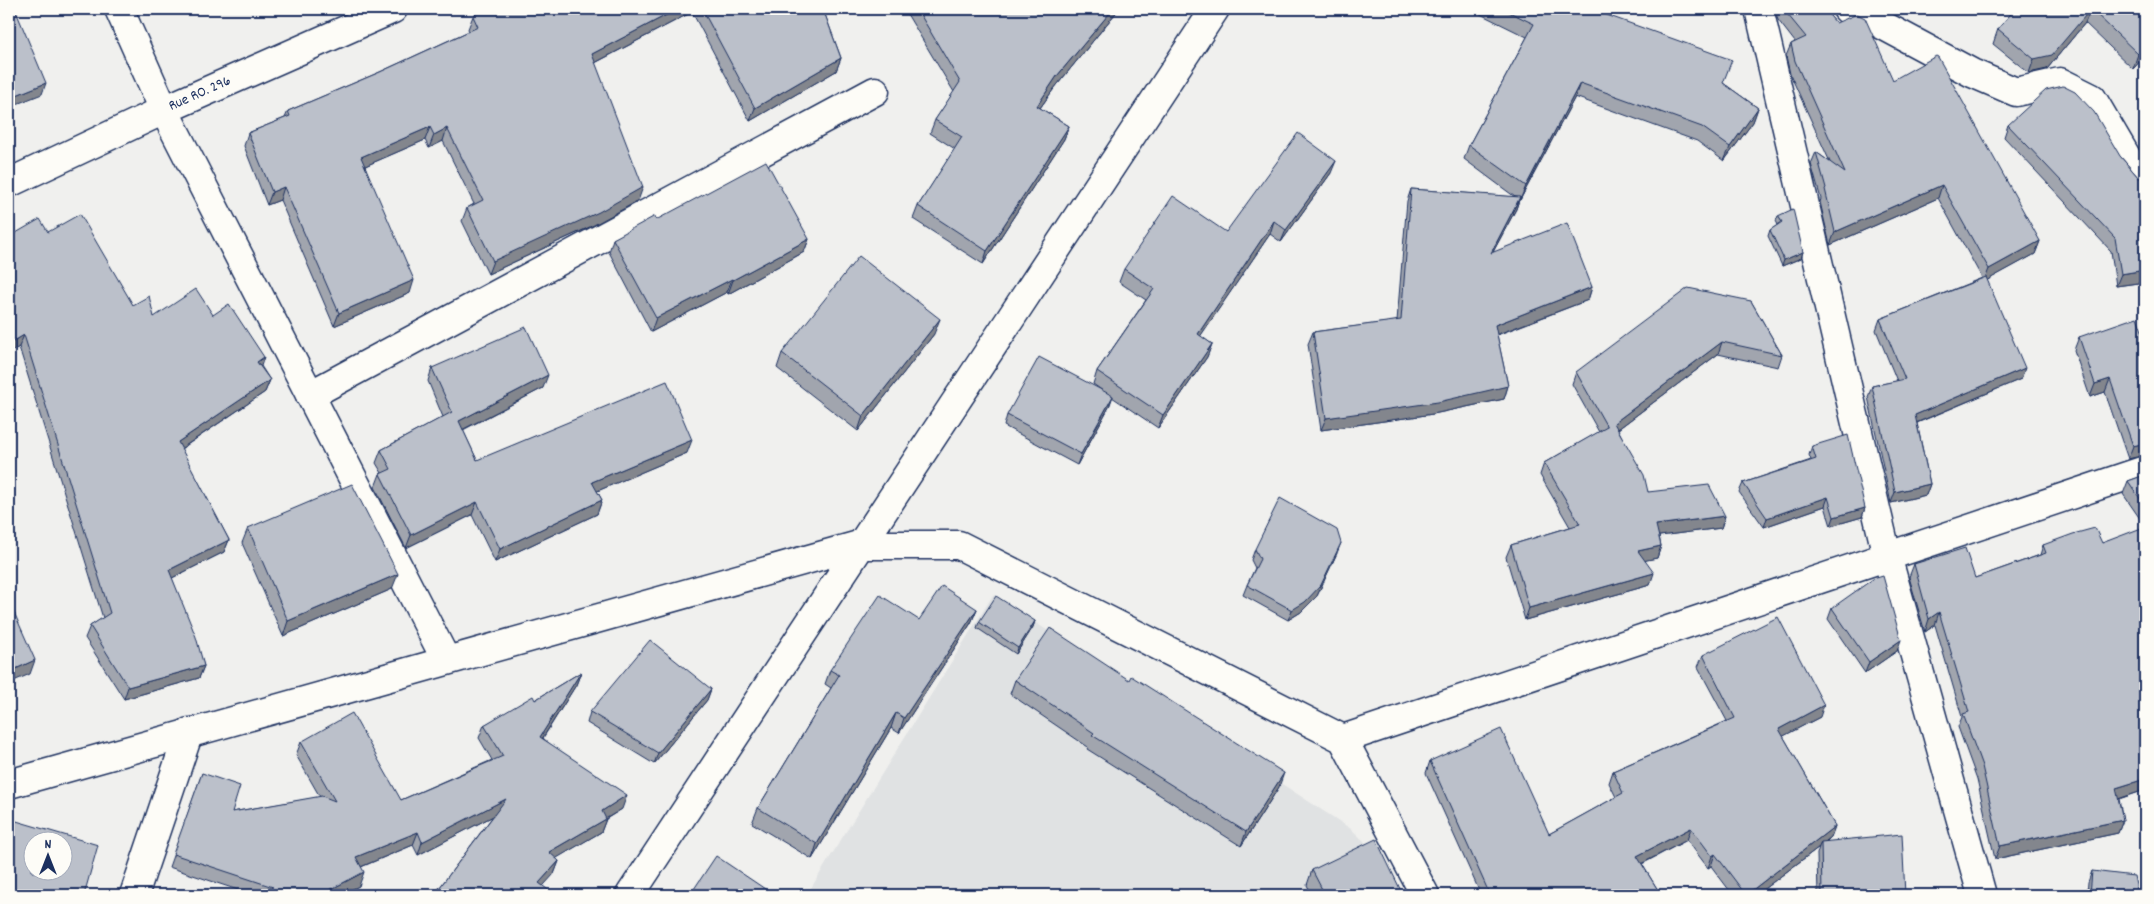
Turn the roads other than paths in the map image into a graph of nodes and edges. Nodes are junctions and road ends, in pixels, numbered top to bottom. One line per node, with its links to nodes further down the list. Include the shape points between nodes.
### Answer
1 (119, 9): 7 (street)
2 (393, 9): 7 (street, Rue RO. 296)
3 (1215, 9): 12 (street)
4 (1759, 9): 13 (street)
5 (1847, 9): 8 (street, via 2016,92 2060,82 2092,98 2128,161)
6 (875, 91): 10 (street)
7 (164, 110): 9 (street, Rue RO. 296); 10 (street)
8 (2145, 179)
9 (9, 183)
10 (310, 394): 14 (street)
11 (2145, 470): 13 (street)
12 (859, 545): 14 (street); 16 (street, via 959,545); 19 (street)
13 (1887, 556): 16 (street); 21 (street)
14 (446, 660): 15 (street)
15 (189, 732): 17 (street); 18 (street)
16 (1343, 740): 20 (street)
17 (9, 784)
18 (134, 895)
19 (630, 895)
20 (1425, 895)
21 (1982, 895)

